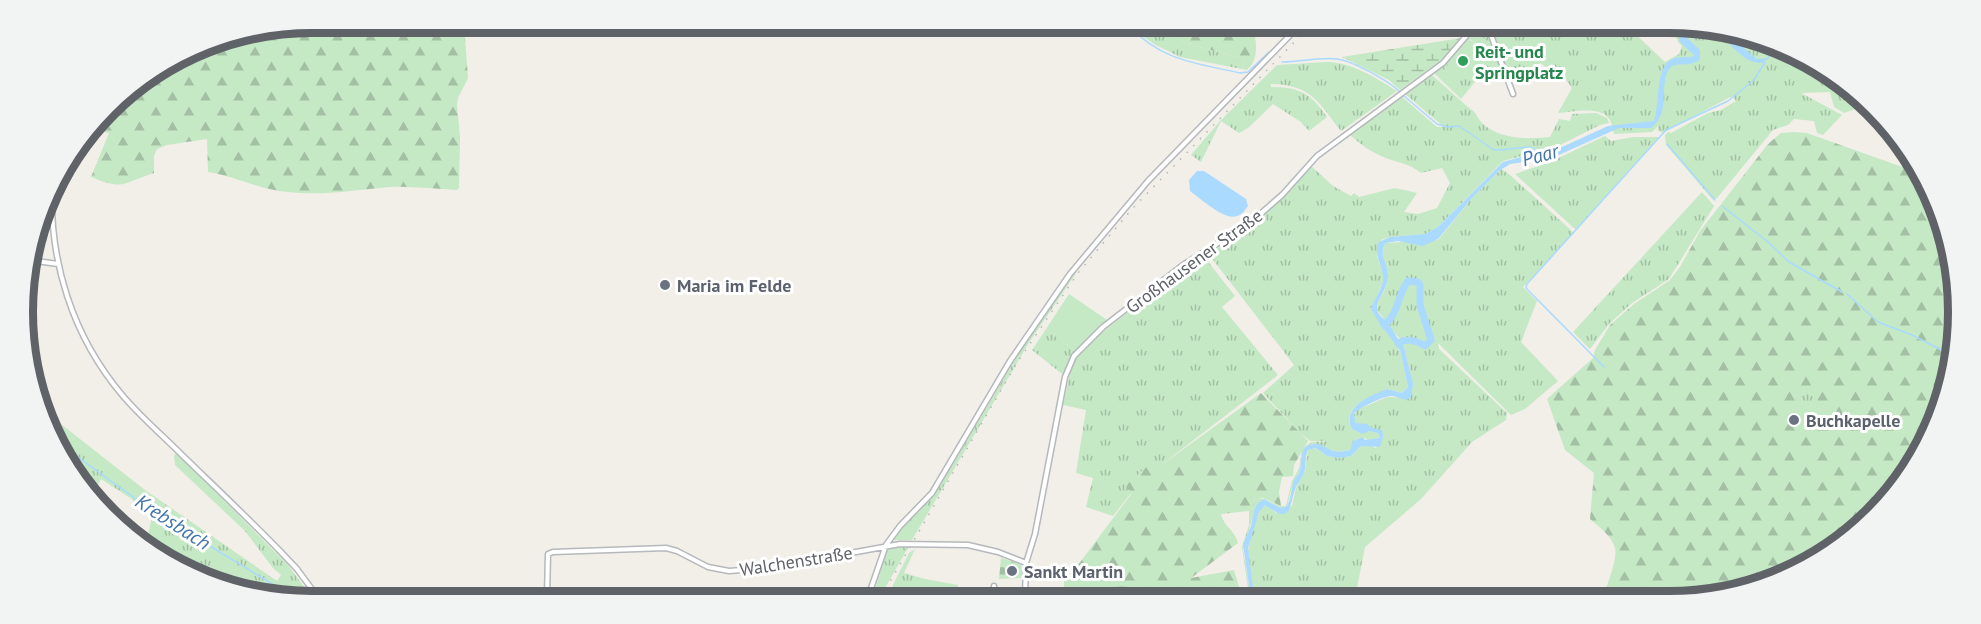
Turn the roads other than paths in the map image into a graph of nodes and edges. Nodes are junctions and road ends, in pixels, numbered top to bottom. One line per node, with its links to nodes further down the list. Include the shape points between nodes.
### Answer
1 (1292, 33): 8 (street, via 1148,181 1070,274 1010,361 932,494)
2 (1469, 33): 10 (street, Großhausener Straße, via 1443,63 1325,150 1250,223 1184,265 1103,327 1074,356 1065,377)
3 (1490, 33): 4 (street)
4 (1513, 94)
5 (52, 211): 7 (street)
6 (37, 261): 7 (street)
7 (58, 264): 13 (street, via 78,325 117,389 279,550)
8 (886, 545): 9 (street, Walchenstraße, via 957,544); 14 (street, Walchenstraße, via 736,571 708,567 666,548 553,552 548,554); 15 (street)
9 (1016, 558): 10 (street, Walchenstraße); 11 (street, Walchenstraße)
10 (1028, 558): 11 (street, Großhausener Straße)
11 (1026, 564): 17 (street, Großhausener Straße)
12 (994, 586): 16 (street)
13 (313, 591)
14 (547, 591)
15 (870, 591)
16 (994, 591)
17 (1025, 591)

